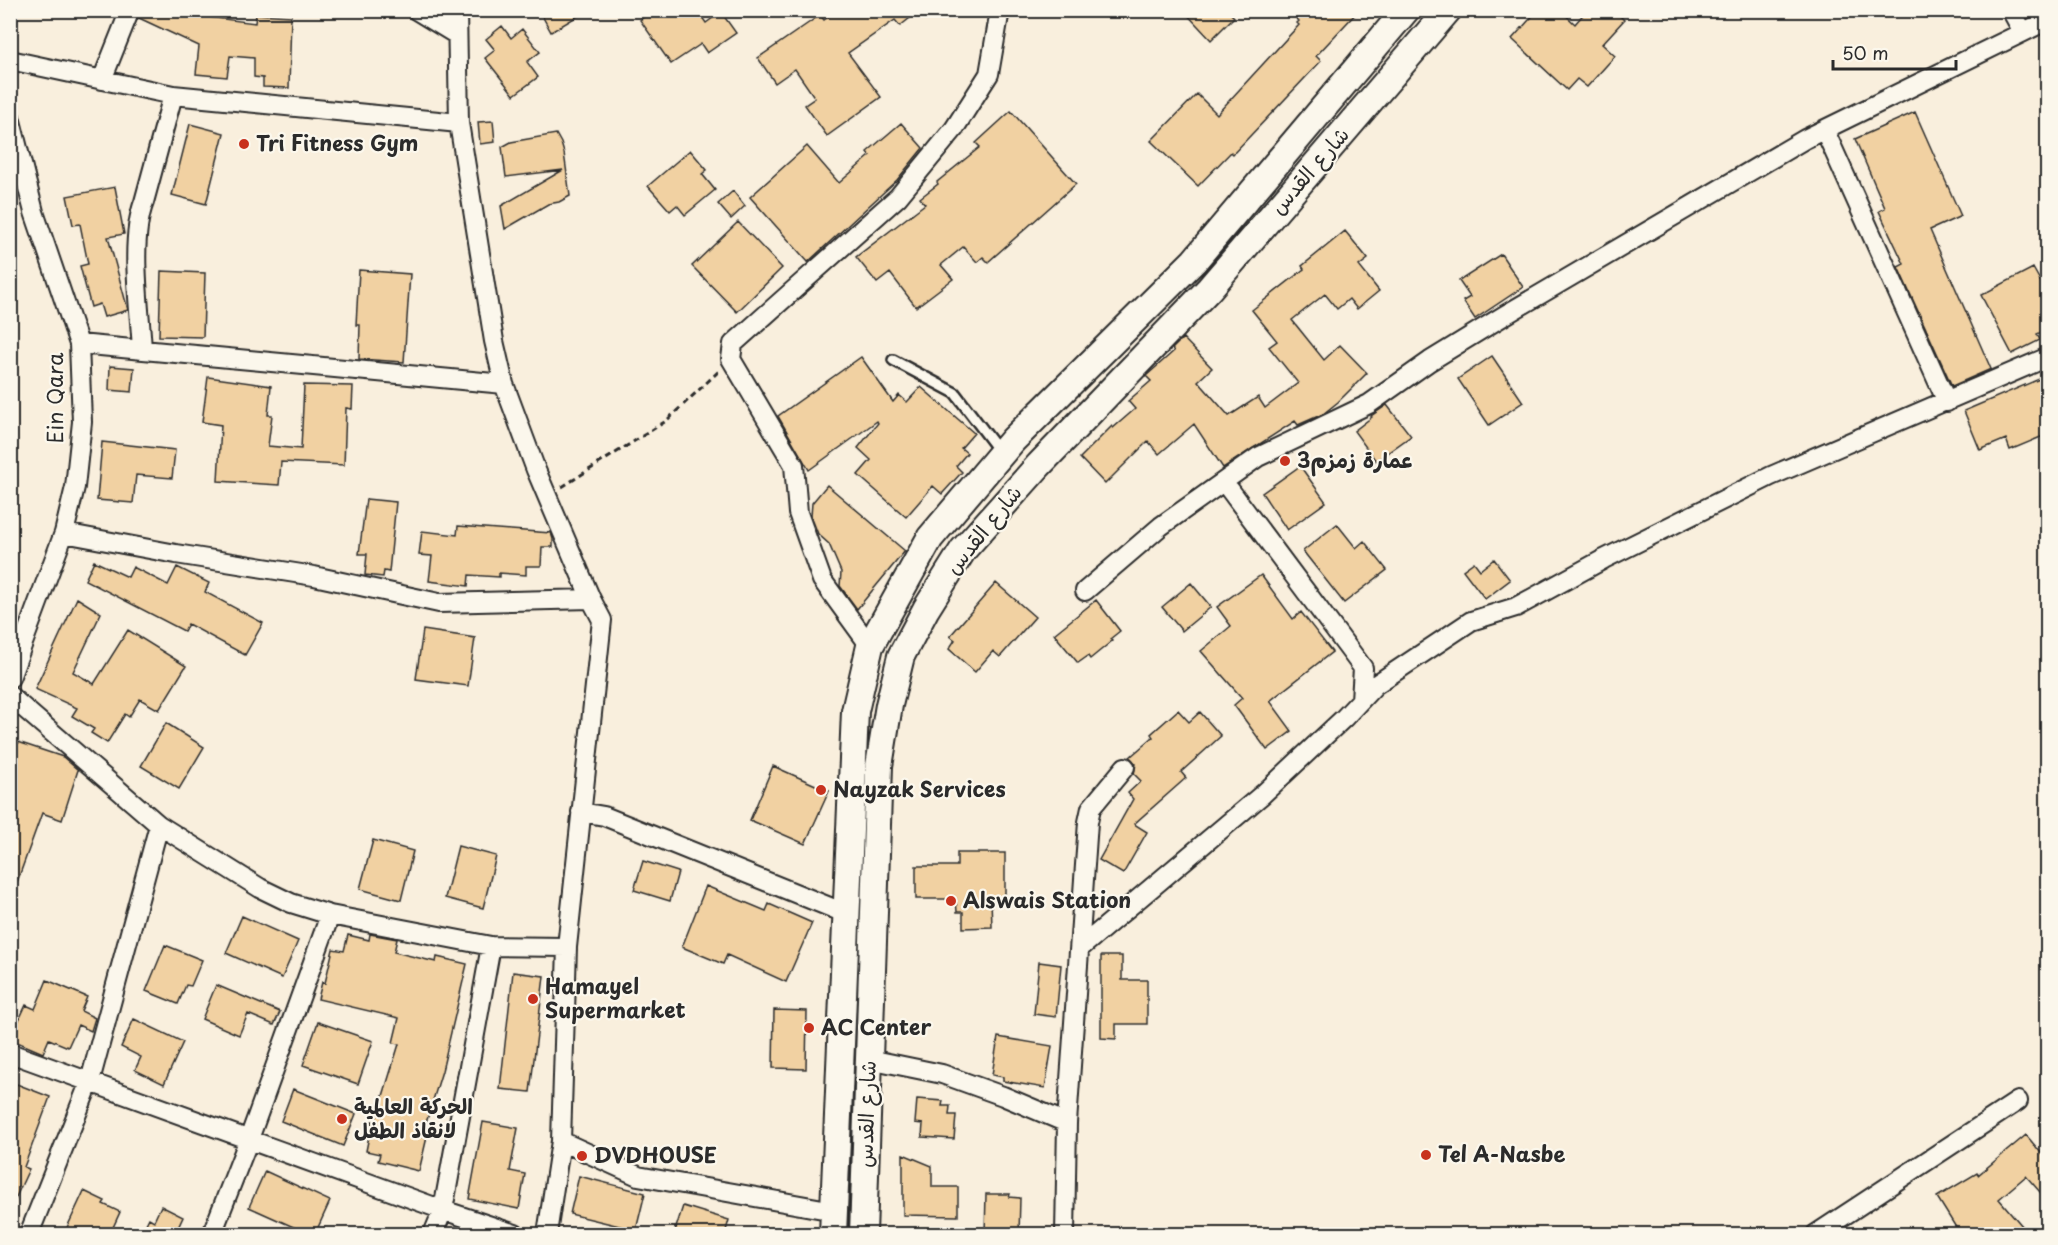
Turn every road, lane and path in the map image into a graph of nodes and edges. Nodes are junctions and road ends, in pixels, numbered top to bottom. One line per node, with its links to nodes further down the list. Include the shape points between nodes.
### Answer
1 (130, 10): 12 (street)
2 (416, 10): 10 (street)
3 (457, 10): 10 (street)
4 (1000, 10): 22 (street, via 989,74 954,129 898,197 733,344)
5 (1406, 10): 17 (main road, شارع القدس)
6 (1448, 10): 18 (main road, شارع القدس)
7 (2011, 10): 9 (street)
8 (2048, 20): 9 (street)
9 (2023, 32): 16 (street)
10 (457, 35): 15 (street)
11 (10, 60): 12 (street)
12 (102, 80): 13 (street)
13 (173, 95): 15 (street); 20 (street, via 139,216)
14 (10, 117): 19 (street, Ein Qara, via 34,212)
15 (459, 123): 24 (street)
16 (1825, 131): 25 (street); 27 (street, via 1805,139 1505,315 1370,404 1258,457)
17 (1194, 261): 18 (main road); 26 (main road, شارع القدس)
18 (1209, 289): 45 (main road, شارع القدس, via 963,550 901,656 879,766)
19 (79, 344): 20 (street); 29 (street, Ein Qara, via 82,422 75,486)
20 (142, 350): 24 (street)
21 (2048, 357): 25 (street)
22 (731, 359): 28 (path, via 666,422); 32 (street, via 794,465 798,513 822,580)
23 (893, 360): 26 (lane, via 955,393)
24 (504, 384): 28 (street)
25 (1947, 402): 35 (street, via 1771,476 1516,607 1471,621 1375,685)
26 (1002, 453): 32 (main road, شارع القدس, via 930,538)
27 (1224, 482): 30 (street, via 1161,526); 35 (street, via 1363,668)
28 (547, 496): 31 (street)
29 (64, 533): 31 (street, via 314,576 440,603); 33 (street, Ein Qara)
30 (1085, 591)
31 (591, 598): 37 (street, via 602,620)
32 (870, 646): 39 (main road, شارع القدس, via 855,711)
33 (10, 678)
34 (10, 696): 38 (street)
35 (1361, 700): 43 (street, via 1263,794)
36 (1125, 767): 43 (street, via 1091,808)
37 (581, 812): 39 (street, via 604,816); 42 (street)
38 (159, 825): 40 (street, via 260,888); 46 (street)
39 (847, 914): 52 (main road, شارع القدس)
40 (330, 915): 41 (street); 49 (street)
41 (491, 946): 42 (street); 51 (street)
42 (567, 948): 50 (street)
43 (1080, 948): 48 (street)
44 (10, 1053): 46 (street)
45 (869, 1059): 48 (street, via 942,1074); 53 (main road, شارع القدس)
46 (90, 1081): 49 (street); 54 (street)
47 (2018, 1101): 60 (street)
48 (1067, 1123): 59 (street)
49 (249, 1139): 51 (street); 55 (street)
50 (561, 1141): 52 (street, via 638,1176); 58 (street)
51 (443, 1210): 56 (street); 57 (street)
52 (833, 1223): 53 (main road)
53 (863, 1226)
54 (29, 1234)
55 (212, 1234)
56 (433, 1234)
57 (515, 1234)
58 (547, 1234)
59 (1065, 1234)
60 (1816, 1234)

